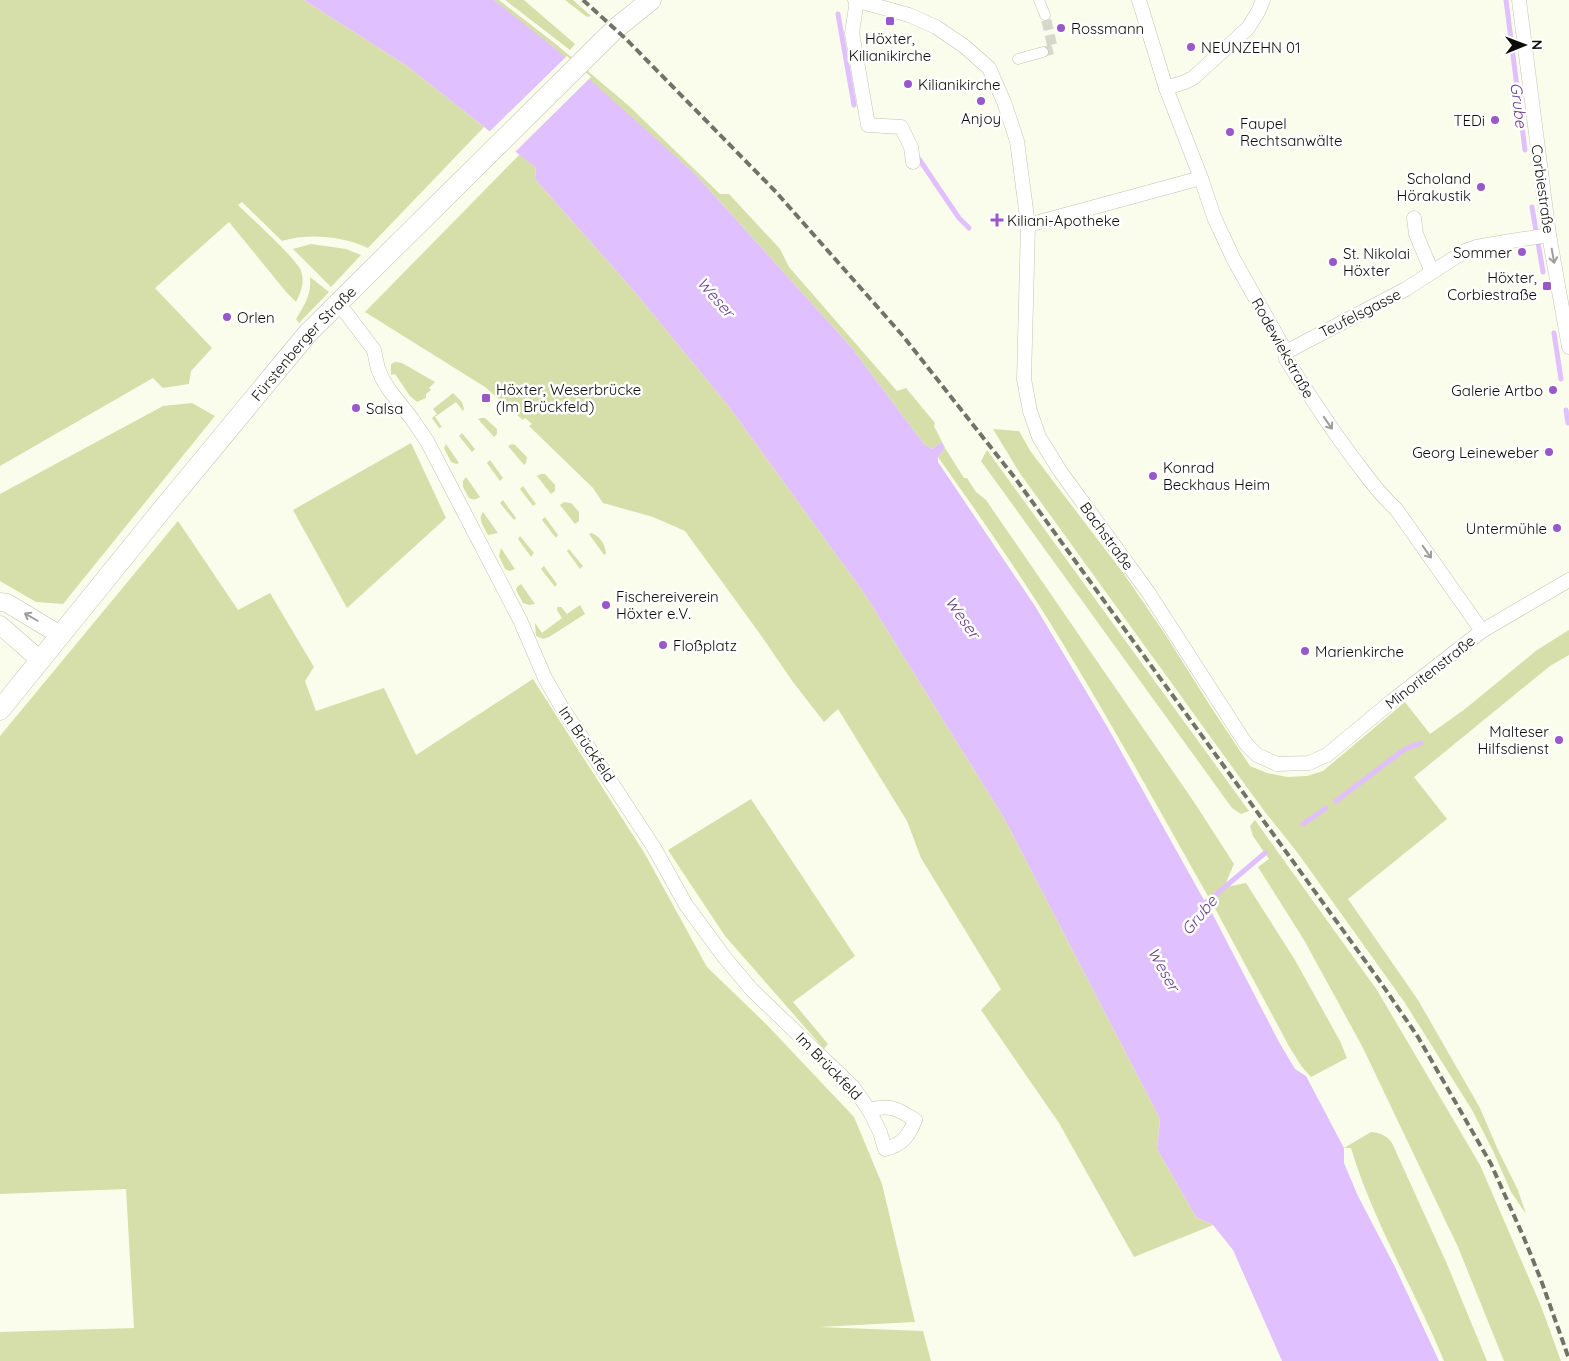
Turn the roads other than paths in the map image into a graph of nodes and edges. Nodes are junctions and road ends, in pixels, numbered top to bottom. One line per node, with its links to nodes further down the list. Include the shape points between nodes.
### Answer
1 (856, 0): 11 (street, via 852,33 868,125 901,127 911,147); 14 (street, Bachstraße, via 909,15 936,27 989,68 1017,142)
2 (1039, 0): 7 (street)
3 (1139, 0): 10 (street, Rodewiekstraße)
4 (1262, 0): 10 (street, via 1248,28 1193,78)
5 (1519, 0): 15 (street, Corbiestraße)
6 (642, 2): 17 (main road, Fürstenberger Straße)
7 (1045, 14)
8 (1043, 52): 9 (street)
9 (1018, 59)
10 (1166, 88): 12 (street, Rodewiekstraße)
11 (913, 162)
12 (1201, 178): 14 (street); 19 (street, Rodewiekstraße, via 1214,217 1234,260)
13 (1414, 218): 16 (street, via 1416,234)
14 (1028, 225): 27 (street, Bachstraße, via 1024,379 1039,437 1148,592 1246,744 1256,755 1277,764)
15 (1541, 236): 16 (street, Teufelsgasse, via 1476,247); 18 (street, Corbiestraße, one-way to 18)
16 (1432, 272): 19 (street, Teufelsgasse)
17 (338, 305): 24 (main road, Fürstenberger Straße, via 281,365); 28 (street, Im Brückfeld, via 374,350 383,380 427,441 515,612 545,678 653,846 686,905 752,990 853,1087)
18 (1569, 347)
19 (1286, 352): 23 (street, Rodewiekstraße, one-way to 23, via 1286,360 1320,413 1383,498 1396,509)
20 (1569, 580): 23 (street, Minoritenstraße)
21 (0, 602): 24 (street, one-way to 21)
22 (0, 625): 25 (street)
23 (1482, 631): 27 (street, Minoritenstraße, via 1327,755 1309,764)
24 (60, 635): 25 (main road, Fürstenberger Straße)
25 (40, 660): 26 (main road, Fürstenberger Straße)
26 (0, 710)
27 (1294, 764)
28 (869, 1110): 28 (street, Im Brückfeld, via 885,1149 900,1144 910,1134 916,1120 892,1107)

